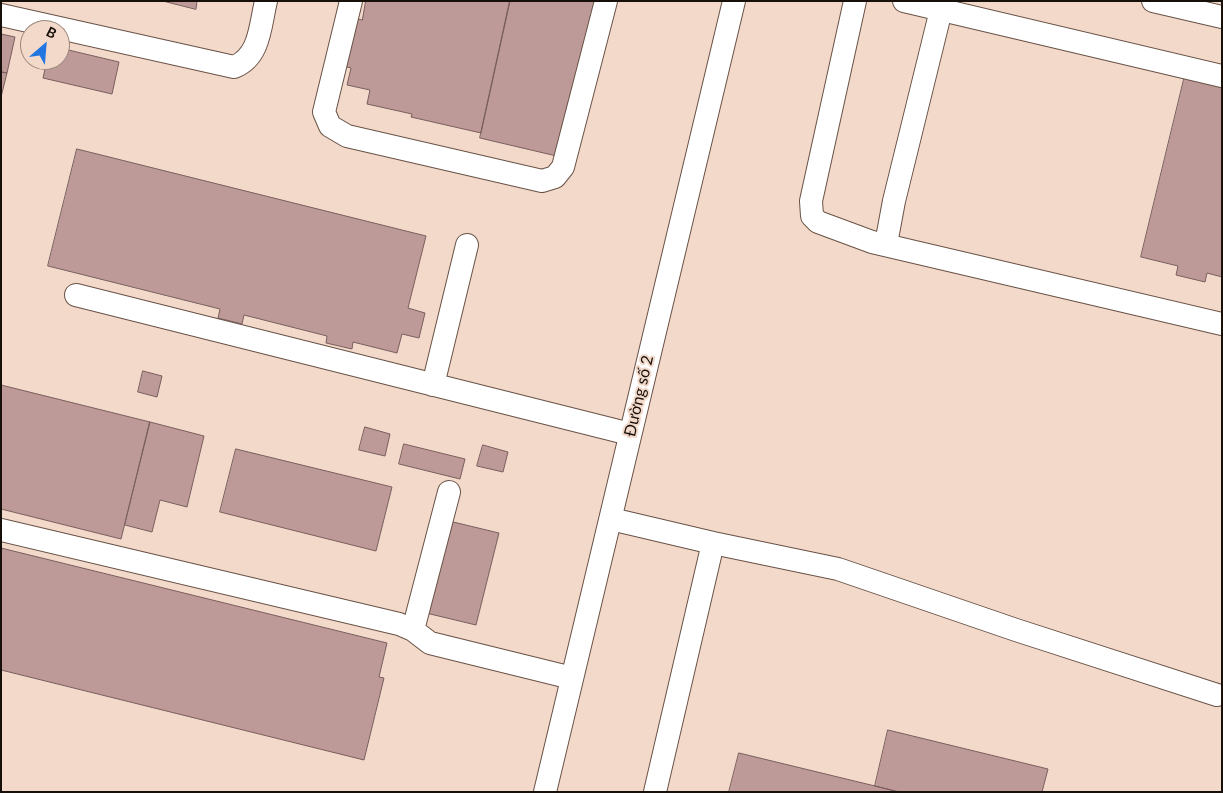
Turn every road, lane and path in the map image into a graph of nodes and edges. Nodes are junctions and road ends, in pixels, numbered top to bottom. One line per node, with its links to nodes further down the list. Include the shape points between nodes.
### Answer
1 (266, 1): 9 (street, via 253,53 234,67)
2 (351, 1): 3 (street, via 324,112 330,126 346,136 542,181 555,177 563,167)
3 (606, 1)
4 (734, 1): 17 (street, Đường số 2)
5 (855, 1): 12 (street, via 811,210 818,222)
6 (904, 1): 8 (street)
7 (1153, 1): 10 (street)
8 (941, 10): 11 (street); 12 (street)
9 (1, 14)
10 (1222, 18)
11 (1222, 76)
12 (886, 244): 15 (street)
13 (467, 246): 16 (street)
14 (76, 295): 16 (street)
15 (1222, 324)
16 (433, 385): 17 (street)
17 (630, 434): 19 (street, Đường số 2)
18 (449, 492): 22 (street)
19 (611, 519): 21 (street); 23 (street, Đường số 2)
20 (1, 530): 22 (street)
21 (713, 543): 24 (street, via 838,569); 26 (street)
22 (413, 630): 23 (street, via 430,643)
23 (572, 678): 25 (street, Đường số 2)
24 (1217, 695)
25 (545, 792)
26 (655, 792)

